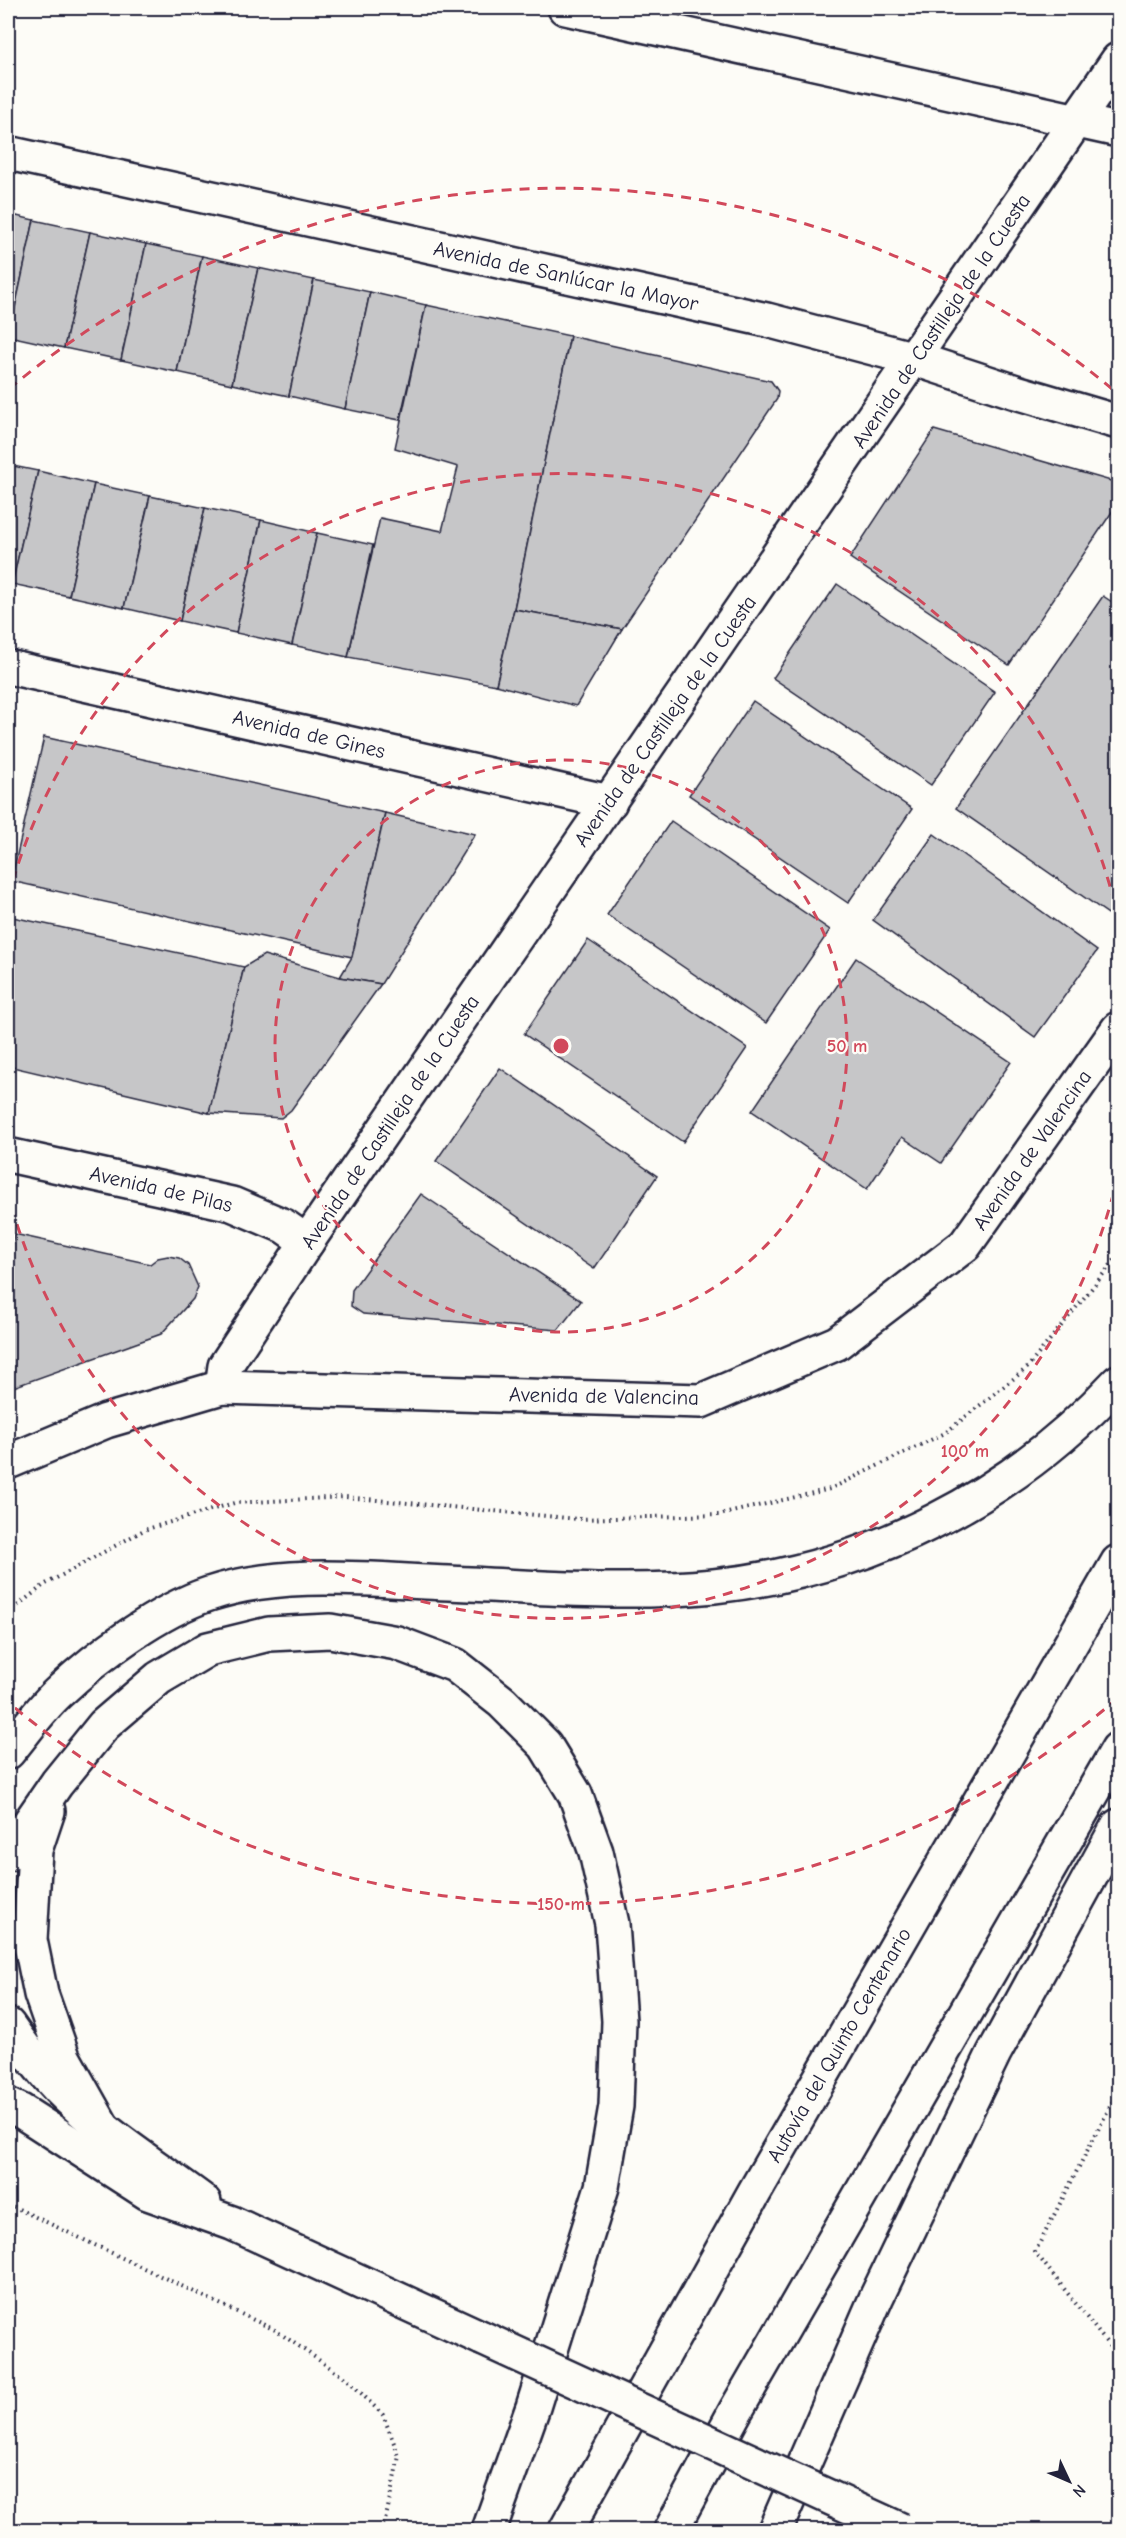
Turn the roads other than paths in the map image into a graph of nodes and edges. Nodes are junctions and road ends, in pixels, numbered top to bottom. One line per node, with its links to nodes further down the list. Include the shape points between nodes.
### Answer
1 (565, 8): 3 (main road)
2 (1119, 60): 3 (main road, Avenida de Castilleja de la Cuesta)
3 (1078, 121): 4 (main road); 6 (main road, Avenida de Castilleja de la Cuesta)
4 (1119, 130)
5 (8, 153): 6 (main road, Avenida de Sanlúcar la Mayor, via 767,320)
6 (915, 359): 7 (main road, Avenida de Sanlúcar la Mayor); 9 (main road, Avenida de Castilleja de la Cuesta)
7 (1119, 422)
8 (8, 667): 9 (main road, Avenida de Gines)
9 (610, 802): 12 (main road, Avenida de Castilleja de la Cuesta)
10 (1119, 1029): 14 (main road, Avenida de Valencina, via 965,1245 837,1343 701,1401)
11 (8, 1155): 12 (main road, Avenida de Pilas, via 232,1204 284,1226)
12 (308, 1242): 14 (main road, Avenida de Castilleja de la Cuesta, via 225,1366)
13 (1119, 1382): 18 (main road, via 1087,1417 1025,1467 951,1514 872,1550 798,1572 714,1586 625,1590 327,1579 264,1582 209,1594 155,1619 105,1655 58,1692)
14 (222, 1387): 15 (main road, Avenida de Valencina, via 106,1421)
15 (8, 1462)
16 (1119, 1562): 27 (main road, Autovía del Quinto Centenario, via 760,2182)
17 (1119, 1749): 28 (main road, via 753,2381)
18 (8, 1752)
19 (57, 1783): 21 (main road); 24 (main road, via 35,1850 30,1940 41,1994 63,2057); 26 (main road, via 104,1725 159,1678 208,1649 269,1634 330,1631 397,1643 455,1665 502,1702 544,1745 574,1794 596,1852 612,1924 619,2020 616,2106 602,2187 533,2407)
20 (1119, 1826): 29 (main road, via 993,2053 877,2296)
21 (8, 1854)
22 (8, 2025): 24 (main road, via 60,2090)
23 (8, 2105): 25 (main road, via 148,2193)
24 (104, 2128): 25 (main road)
25 (232, 2223): 30 (main road, bridge)
26 (489, 2530)
27 (566, 2530)
28 (671, 2530)
29 (775, 2530)
30 (901, 2530)

